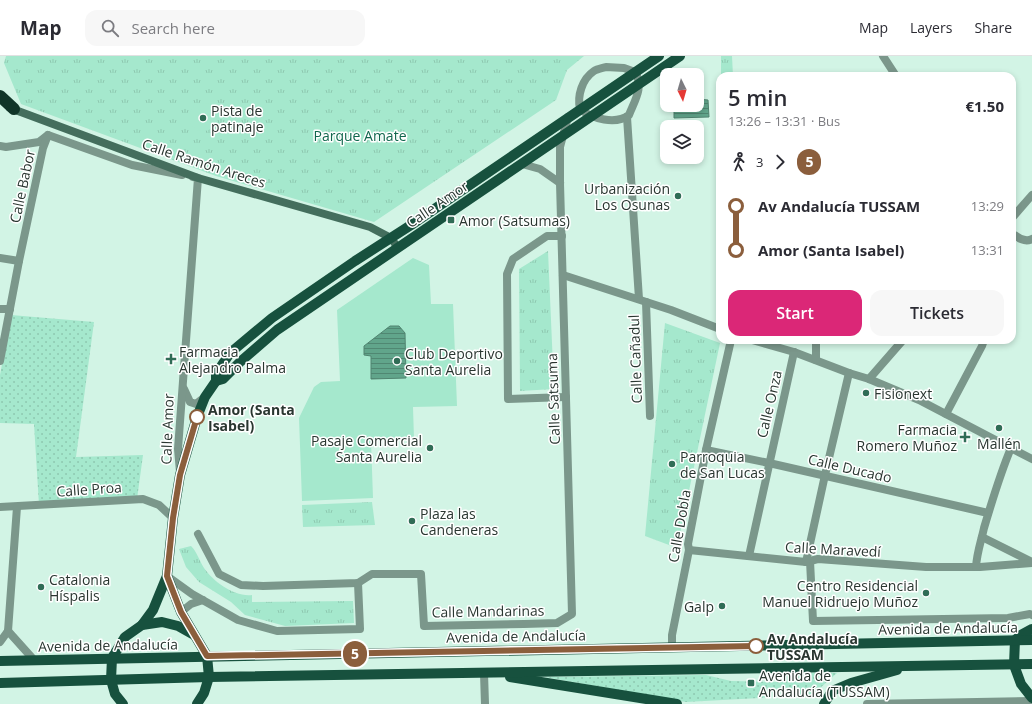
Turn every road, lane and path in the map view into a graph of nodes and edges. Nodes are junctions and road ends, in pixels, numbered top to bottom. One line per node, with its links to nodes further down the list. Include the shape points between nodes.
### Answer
1 (659, 56): 4 (main road, Calle Amor)
2 (680, 56): 6 (main road, Calle Amor)
3 (882, 56): 5 (street)
4 (635, 72): 6 (street); 10 (main road, Calle Amor); 10 (street, via 624,68 606,67 594,71 585,81 580,94)
5 (893, 72)
6 (640, 83): 11 (main road, Calle Amor); 13 (street)
7 (0, 96): 9 (highway)
8 (0, 104): 9 (street, Calle Ramón Areces)
9 (14, 109): 18 (street, Calle Ramón Areces)
10 (580, 109): 11 (street); 12 (main road, Calle Amor)
11 (591, 116): 13 (street, via 616,120); 15 (main road, Calle Amor)
12 (568, 117): 15 (street, Calle Satsuma); 26 (main road, Calle Amor)
13 (627, 117): 32 (street, Calle Cañadul)
14 (48, 135): 16 (street, via 38,142); 18 (street, via 132,165); 30 (street, Calle Babor)
15 (563, 136): 17 (main road, Calle Amor); 19 (street, Calle Satsuma, via 560,148)
16 (0, 146)
17 (522, 164): 19 (street, via 540,168); 28 (main road, Calle Amor)
18 (198, 178): 26 (street, Calle Ramón Areces, via 370,227); 47 (street, Calle Amor)
19 (560, 183): 25 (street, Calle Satsuma)
20 (1032, 195): 21 (street)
21 (1022, 206): 22 (street); 23 (street)
22 (1032, 207)
23 (1016, 213)
24 (1016, 235): 27 (street, via 1028,241)
25 (562, 236): 31 (street, Calle Satsuma); 48 (street, via 547,236 513,259 506,274 508,399)
26 (391, 238): 28 (street, Calle Ramón Areces); 46 (main road, Calle Amor, via 272,318 230,353 216,374)
27 (1032, 239)
28 (398, 248): 46 (main road, Calle Amor, via 277,330 223,379)
29 (0, 258): 30 (street)
30 (19, 261): 34 (street, Calle Babor)
31 (563, 275): 32 (street); 48 (street, Calle Satsuma)
32 (642, 300): 35 (street); 51 (street, Calle Cañadul)
33 (0, 309): 34 (street)
34 (10, 309): 43 (street, Calle Babor)
35 (716, 328)
36 (730, 344): 53 (street, Calle Dobla)
37 (766, 344): 41 (street)
38 (816, 344): 42 (street)
39 (900, 344): 45 (street)
40 (983, 344): 50 (street)
41 (794, 352): 42 (street); 55 (street, Calle Onza)
42 (816, 360): 44 (street)
43 (0, 361)
44 (849, 373): 45 (street); 57 (street)
45 (869, 379): 50 (street)
46 (216, 381): 49 (main road, Calle Amor)
47 (183, 385): 49 (street, Calle Amor, via 190,402 196,404); 56 (street, Calle Amor, via 178,449)
48 (566, 396): 73 (street, Calle Satsuma)
49 (205, 397): 56 (main road, Calle Amor)
50 (946, 414): 52 (street)
51 (650, 416)
52 (1011, 448): 54 (street); 60 (street)
53 (706, 450): 55 (street, Calle Ducado); 64 (street, Calle Dobla)
54 (1032, 459)
55 (769, 462): 57 (street, Calle Ducado); 65 (street, Calle Onza)
56 (180, 475): 61 (main road, Calle Amor)
57 (825, 475): 60 (street, Calle Ducado); 66 (street)
58 (0, 507): 59 (street, Calle Proa)
59 (17, 507): 61 (street, Calle Proa, via 143,499 159,505); 77 (street)
60 (988, 513): 63 (street)
61 (173, 518): 69 (main road, Calle Amor)
62 (198, 534): 70 (street, Calle Mandarinas, via 219,574 241,585)
63 (982, 537): 67 (street); 68 (street)
64 (689, 550): 65 (street, Calle Maravedí); 82 (street, Calle Dobla, via 672,635)
65 (748, 556): 66 (street, Calle Maravedí)
66 (808, 561): 68 (street, Calle Maravedí, via 818,559 926,567); 74 (street, via 813,621 1008,618)
67 (1032, 562): 68 (street, Calle Maravedí)
68 (976, 567)
69 (167, 576): 71 (street); 72 (main road, Calle Amor); 75 (main road, Calle Amor, via 153,610)
70 (358, 583): 71 (street, via 360,630 277,631 238,620); 73 (street, Calle Mandarinas, via 372,574 421,574 424,626 557,623)
71 (204, 600): 72 (street, via 191,604)
72 (181, 612): 78 (main road, Calle Amor)
73 (572, 614)
74 (1032, 615)
75 (142, 625): 78 (main road, via 162,622 178,626); 84 (main road, via 125,637)
76 (1032, 629): 79 (main road)
77 (8, 631): 81 (street); 85 (street)
78 (194, 635): 83 (main road, Calle Amor)
79 (1015, 640): 80 (main road, Avenida de Andalucía); 82 (main road, Avenida de Andalucía); 87 (main road)
80 (1032, 640)
81 (0, 642)
82 (672, 647): 83 (main road, Avenida de Andalucía)
83 (207, 656): 84 (main road, Avenida de Andalucía); 91 (main road)
84 (112, 658): 85 (main road, Avenida de Andalucía); 92 (main road)
85 (34, 660): 86 (main road, Avenida de Andalucía)
86 (0, 661)
87 (1014, 664): 88 (main road); 89 (main road); 94 (main road, via 1021,684)
88 (1032, 664)
89 (910, 666): 90 (main road); 100 (main road, via 851,683 832,692)
90 (484, 672): 91 (main road); 98 (street); 99 (main road)
91 (209, 677): 92 (main road); 97 (main road)
92 (111, 680): 93 (main road); 96 (main road, via 115,694)
93 (0, 683)
94 (1032, 698)
95 (1032, 701): 101 (street)
96 (123, 704)
97 (197, 704)
98 (485, 704)
99 (677, 704)
100 (824, 704)
101 (867, 704)

